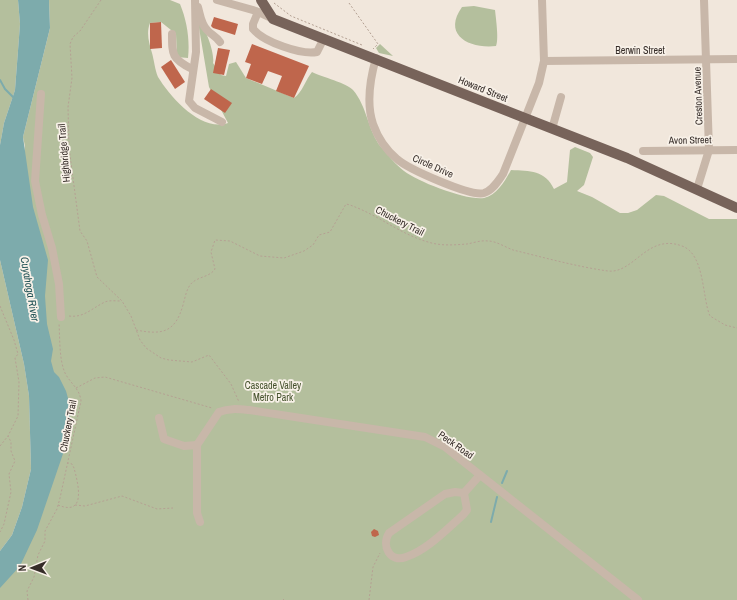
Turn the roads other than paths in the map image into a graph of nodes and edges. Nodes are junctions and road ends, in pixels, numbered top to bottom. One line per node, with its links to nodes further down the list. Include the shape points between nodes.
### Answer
1 (196, 0): 10 (street, via 202,23); 15 (street, via 196,52)
2 (217, 0): 6 (street, Howard Street)
3 (261, 0): 7 (main road)
4 (542, 0): 14 (street, Circle Drive)
5 (704, 0): 12 (street, Creston Avenue)
6 (258, 12): 7 (street, Howard Street); 9 (street, via 253,30 280,45 305,52 317,52)
7 (273, 19): 9 (main road, Howard Street)
8 (172, 34): 15 (street, via 172,52 179,62)
9 (324, 38): 11 (main road, Howard Street)
10 (220, 42)
11 (376, 58): 18 (main road, Howard Street); 18 (street, Circle Drive, via 370,89 372,119 377,134 398,161 434,178 469,192 479,194 489,190 503,174)
12 (707, 59): 13 (street, Berwin Street); 14 (street, Berwin Street); 21 (street, Creston Avenue)
13 (737, 59)
14 (544, 61): 18 (street, Circle Drive, via 539,83)
15 (192, 69): 19 (street, via 191,104)
16 (41, 94): 26 (street, via 35,181 52,248)
17 (561, 97): 20 (street)
18 (524, 118): 20 (main road, Howard Street)
19 (222, 122)
20 (552, 129): 24 (main road, Howard Street)
21 (710, 150): 22 (street, Avon Street); 23 (street, Avon Street); 24 (street, Creston Avenue)
22 (737, 150)
23 (643, 151)
24 (697, 189): 25 (main road, Howard Street)
25 (737, 208)
26 (60, 317)
27 (159, 418): 28 (street, via 164,439 184,446)
28 (197, 445): 29 (street, Peck Road, via 219,412 238,409 425,437 445,447); 31 (street, via 197,513)
29 (480, 475): 30 (street); 32 (street, Peck Road)
30 (464, 492): 30 (street, via 445,494 392,531 387,537 386,549 392,557 402,559 423,548 463,515 466,510)
31 (200, 522)
32 (638, 600)

